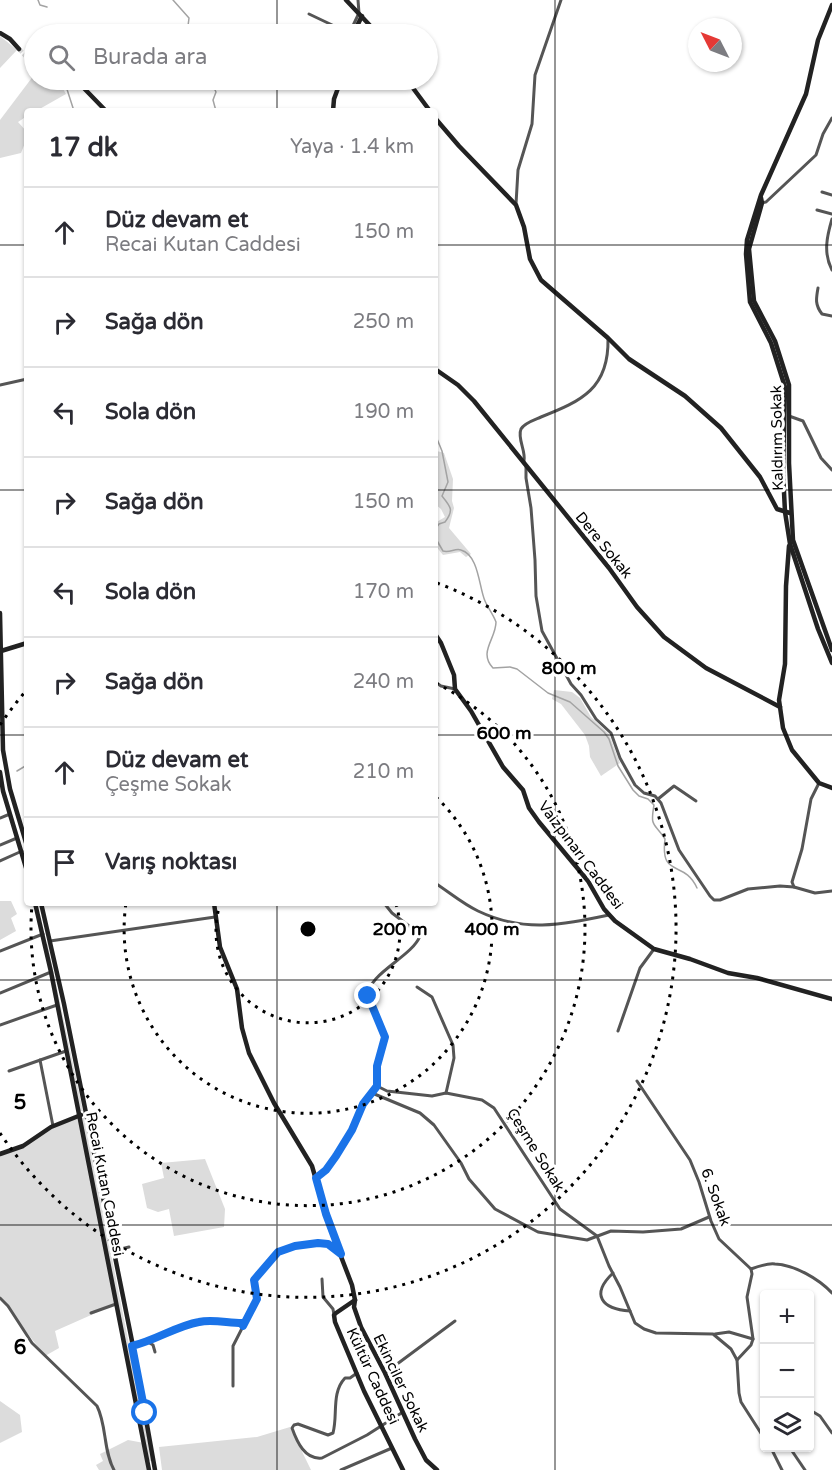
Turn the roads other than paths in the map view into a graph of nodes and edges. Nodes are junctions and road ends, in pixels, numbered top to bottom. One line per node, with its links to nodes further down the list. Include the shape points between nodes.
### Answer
1 (346, 0): 6 (street)
2 (358, 0): 6 (street)
3 (561, 0): 23 (street, via 535,75 533,118 518,170)
4 (832, 5): 22 (street, Kaldırım Sokak, via 818,40 806,94)
5 (309, 15): 7 (street)
6 (361, 15): 8 (street); 9 (street)
7 (328, 24)
8 (356, 24)
9 (369, 24)
10 (0, 33): 11 (street)
11 (19, 49)
12 (86, 90): 15 (street)
13 (337, 90): 16 (street)
14 (414, 90): 17 (street)
15 (103, 108)
16 (333, 108)
17 (428, 108)
18 (832, 118): 22 (street, via 816,155 791,181)
19 (438, 122): 23 (street)
20 (822, 192): 21 (street)
21 (832, 195)
22 (760, 203): 33 (street, Kaldırım Sokak, via 746,246 748,295 784,377)
23 (516, 205): 29 (street, via 538,276)
24 (817, 210): 25 (street)
25 (832, 217): 26 (street, via 826,246)
26 (832, 270)
27 (818, 288): 28 (street, via 815,303 823,314)
28 (832, 316)
29 (608, 338): 34 (street, via 607,361 595,385 576,402 522,428); 36 (street, via 629,359 685,396 721,428 759,477 777,509)
30 (438, 371): 34 (street, Dere Sokak, via 474,401)
31 (24, 380): 32 (street)
32 (0, 385)
33 (786, 415): 35 (street, via 803,421 823,462); 36 (street, Kaldırım Sokak)
34 (525, 465): 46 (street, Dere Sokak, via 664,637 706,668); 52 (street, via 542,631 571,684 611,733 635,785)
35 (832, 470)
36 (788, 512): 37 (street, Kaldırım Sokak)
37 (792, 542): 41 (street); 43 (street); 46 (street, Kaldırım Sokak)
38 (0, 613): 42 (street)
39 (438, 638): 45 (street, Vaizpınarı Caddesi, via 454,675)
40 (24, 644): 42 (street)
41 (832, 650)
42 (1, 651): 56 (street, via 3,750)
43 (832, 663)
44 (438, 684): 45 (street)
45 (455, 689): 69 (street, Vaizpınarı Caddesi, via 503,767 523,790 533,814 588,881)
46 (780, 707): 49 (street, Kaldırım Sokak, via 789,747)
47 (0, 772): 48 (street)
48 (1, 781): 51 (street)
49 (819, 783): 50 (street, Kaldırım Sokak); 63 (street, via 811,799)
50 (832, 788)
51 (2, 794): 54 (street)
52 (658, 799): 53 (street, via 674,786); 63 (street, via 680,850 712,898 723,900 753,888)
53 (696, 801)
54 (10, 814): 55 (street); 57 (street)
55 (0, 818)
56 (24, 836)
57 (18, 838): 58 (street); 59 (street)
58 (0, 845)
59 (22, 851): 60 (street); 61 (street)
60 (24, 859)
61 (0, 861)
62 (438, 885): 69 (street, via 478,911 522,925 555,925)
63 (794, 887): 64 (street, via 815,893)
64 (832, 891)
65 (36, 906): 71 (street, Recai Kutan Caddesi)
66 (42, 906): 72 (street, Recai Kutan Caddesi)
67 (214, 906): 70 (street, Ekinciler Sokak)
68 (386, 906): 86 (street, via 420,936 368,991 385,1037 377,1066)
69 (609, 915): 73 (street, Vaizpınarı Caddesi)
70 (216, 917): 72 (street); 93 (street, Ekinciler Sokak, via 222,956 237,989 249,1053)
71 (43, 934): 74 (street); 75 (street, Recai Kutan Caddesi)
72 (50, 941): 89 (street, Recai Kutan Caddesi)
73 (654, 949): 78 (street, Vaizpınarı Caddesi, via 728,973); 81 (street, via 640,968)
74 (0, 951)
75 (51, 972): 77 (street); 79 (street, Recai Kutan Caddesi)
76 (417, 987): 88 (street, via 432,997 453,1045)
77 (0, 993)
78 (832, 999)
79 (57, 1005): 80 (street); 82 (street, Recai Kutan Caddesi)
80 (0, 1025)
81 (618, 1031)
82 (66, 1051): 83 (street); 90 (street, Recai Kutan Caddesi)
83 (40, 1060): 84 (street); 91 (street)
84 (9, 1071)
85 (637, 1081): 94 (street, 6. Sokak, via 690,1160)
86 (377, 1086): 87 (street); 88 (street, Çeşme Sokak, via 387,1091 432,1096)
87 (372, 1093): 93 (street, via 336,1156); 95 (street, via 430,1121 469,1179 498,1211 544,1233 584,1240)
88 (446, 1093): 95 (street, Çeşme Sokak, via 482,1100 494,1108 560,1209)
89 (86, 1113): 90 (street); 97 (street, Recai Kutan Caddesi)
90 (79, 1115): 91 (street); 105 (street, Recai Kutan Caddesi)
91 (53, 1126): 92 (street, via 23,1146)
92 (0, 1154)
93 (316, 1178): 98 (street, Ekinciler Sokak)
94 (709, 1217): 95 (street, via 681,1229 611,1231); 99 (street, 6. Sokak, via 722,1243)
95 (597, 1236): 100 (street)
96 (129, 1247): 97 (street)
97 (113, 1251): 114 (street, Recai Kutan Caddesi)
98 (341, 1254): 104 (street, Ekinciler Sokak); 110 (street, via 328,1244 318,1243 278,1252 254,1280 257,1299)
99 (751, 1269): 102 (street, via 784,1265 820,1281); 112 (street, via 747,1297)
100 (613, 1273): 106 (street); 106 (street, via 602,1286 602,1299 610,1307)
101 (322, 1279): 108 (street, via 323,1297)
102 (832, 1293)
103 (0, 1298): 128 (street, via 32,1343 97,1406)
104 (355, 1300): 108 (street, Kültür Caddesi); 118 (street, Ekinciler Sokak, via 361,1327)
105 (116, 1304): 107 (street); 129 (street, Recai Kutan Caddesi)
106 (630, 1311): 111 (street, via 639,1326 656,1333)
107 (91, 1313)
108 (334, 1315): 117 (street, Kültür Caddesi)
109 (455, 1321): 118 (street)
110 (243, 1326): 113 (street, via 202,1321); 119 (street, via 233,1346)
111 (713, 1334): 112 (street, via 729,1332); 116 (street)
112 (753, 1339): 116 (street)
113 (148, 1342): 114 (street); 115 (street)
114 (132, 1346): 130 (street, Recai Kutan Caddesi)
115 (154, 1352)
116 (737, 1360): 123 (street, via 741,1402)
117 (357, 1373): 122 (street, Kültür Caddesi); 122 (street, via 340,1383 333,1433 328,1436 298,1424 292,1428 294,1434 303,1451 315,1459)
118 (385, 1373): 120 (street, Ekinciler Sokak)
119 (233, 1386)
120 (403, 1412): 122 (street); 133 (street, Ekinciler Sokak, via 426,1460)
121 (814, 1412): 124 (street)
122 (381, 1425): 125 (street, Kültür Caddesi)
123 (760, 1430)
124 (832, 1433)
125 (393, 1447): 131 (street); 132 (street, Kültür Caddesi)
126 (773, 1452): 134 (street)
127 (793, 1452): 135 (street)
128 (114, 1470)
129 (149, 1470)
130 (154, 1470)
131 (341, 1470)
132 (403, 1470)
133 (437, 1470)
134 (782, 1470)
135 (805, 1470)

